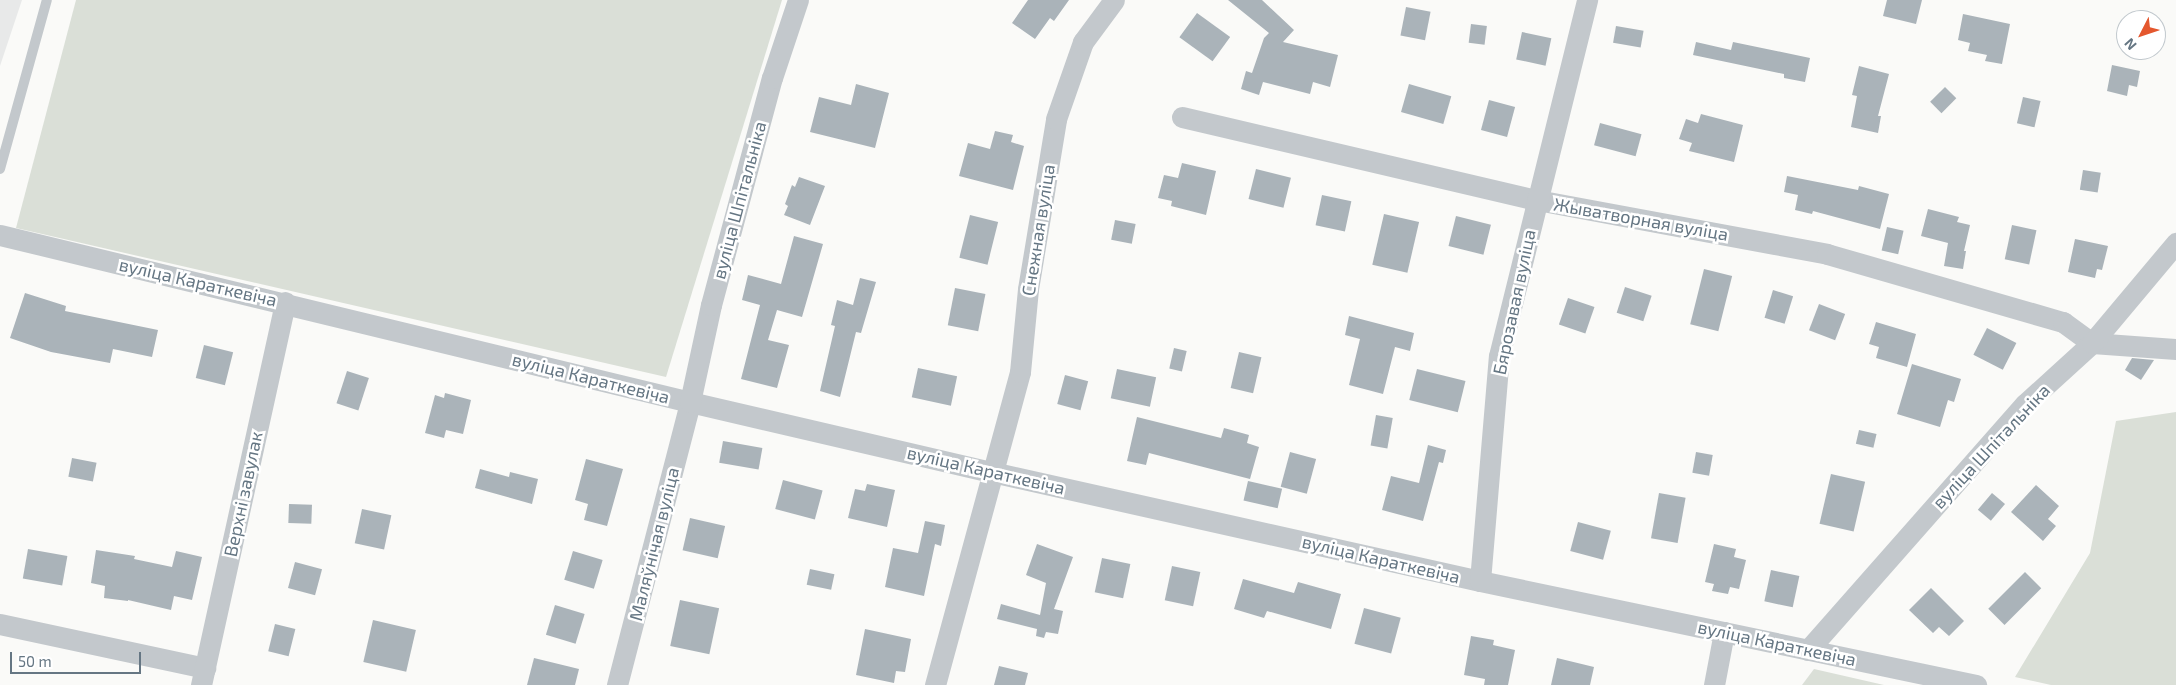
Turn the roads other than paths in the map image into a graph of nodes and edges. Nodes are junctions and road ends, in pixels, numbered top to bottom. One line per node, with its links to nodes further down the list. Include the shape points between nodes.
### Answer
1 (47, 0): 6 (lane)
2 (798, 0): 13 (street, вуліца Шпітальніка, via 772,78 713,295)
3 (1114, 0): 14 (street, Снежная вуліца, via 1082,42 1056,119 1028,289 1020,372)
4 (1587, 0): 7 (street, Бярозавая вуліца)
5 (1182, 117): 7 (street, Жыватворная вуліца)
6 (0, 169)
7 (1537, 200): 11 (street, Жыватворная вуліца, via 1827,254 2063,322); 15 (street, Бярозавая вуліца, via 1499,356)
8 (0, 235): 10 (street, вуліца Караткевіча)
9 (2176, 244): 11 (street, вуліца Шпітальніка)
10 (285, 302): 13 (street, вуліца Караткевіча); 19 (street, Верхні завулак)
11 (2092, 344): 12 (street); 18 (street, вуліца Шпітальніка, via 2026,404)
12 (2176, 349)
13 (690, 402): 14 (street, вуліца Караткевіча); 20 (street, Маляўнічая вуліца)
14 (992, 472): 15 (street, вуліца Караткевіча); 21 (street)
15 (1480, 581): 17 (street, вуліца Караткевіча)
16 (0, 624): 19 (street)
17 (1724, 632): 18 (street, вуліца Караткевіча); 22 (street)
18 (1808, 650): 23 (street, вуліца Караткевіча)
19 (203, 676)
20 (618, 685)
21 (935, 685)
22 (1714, 685)
23 (1976, 685)

